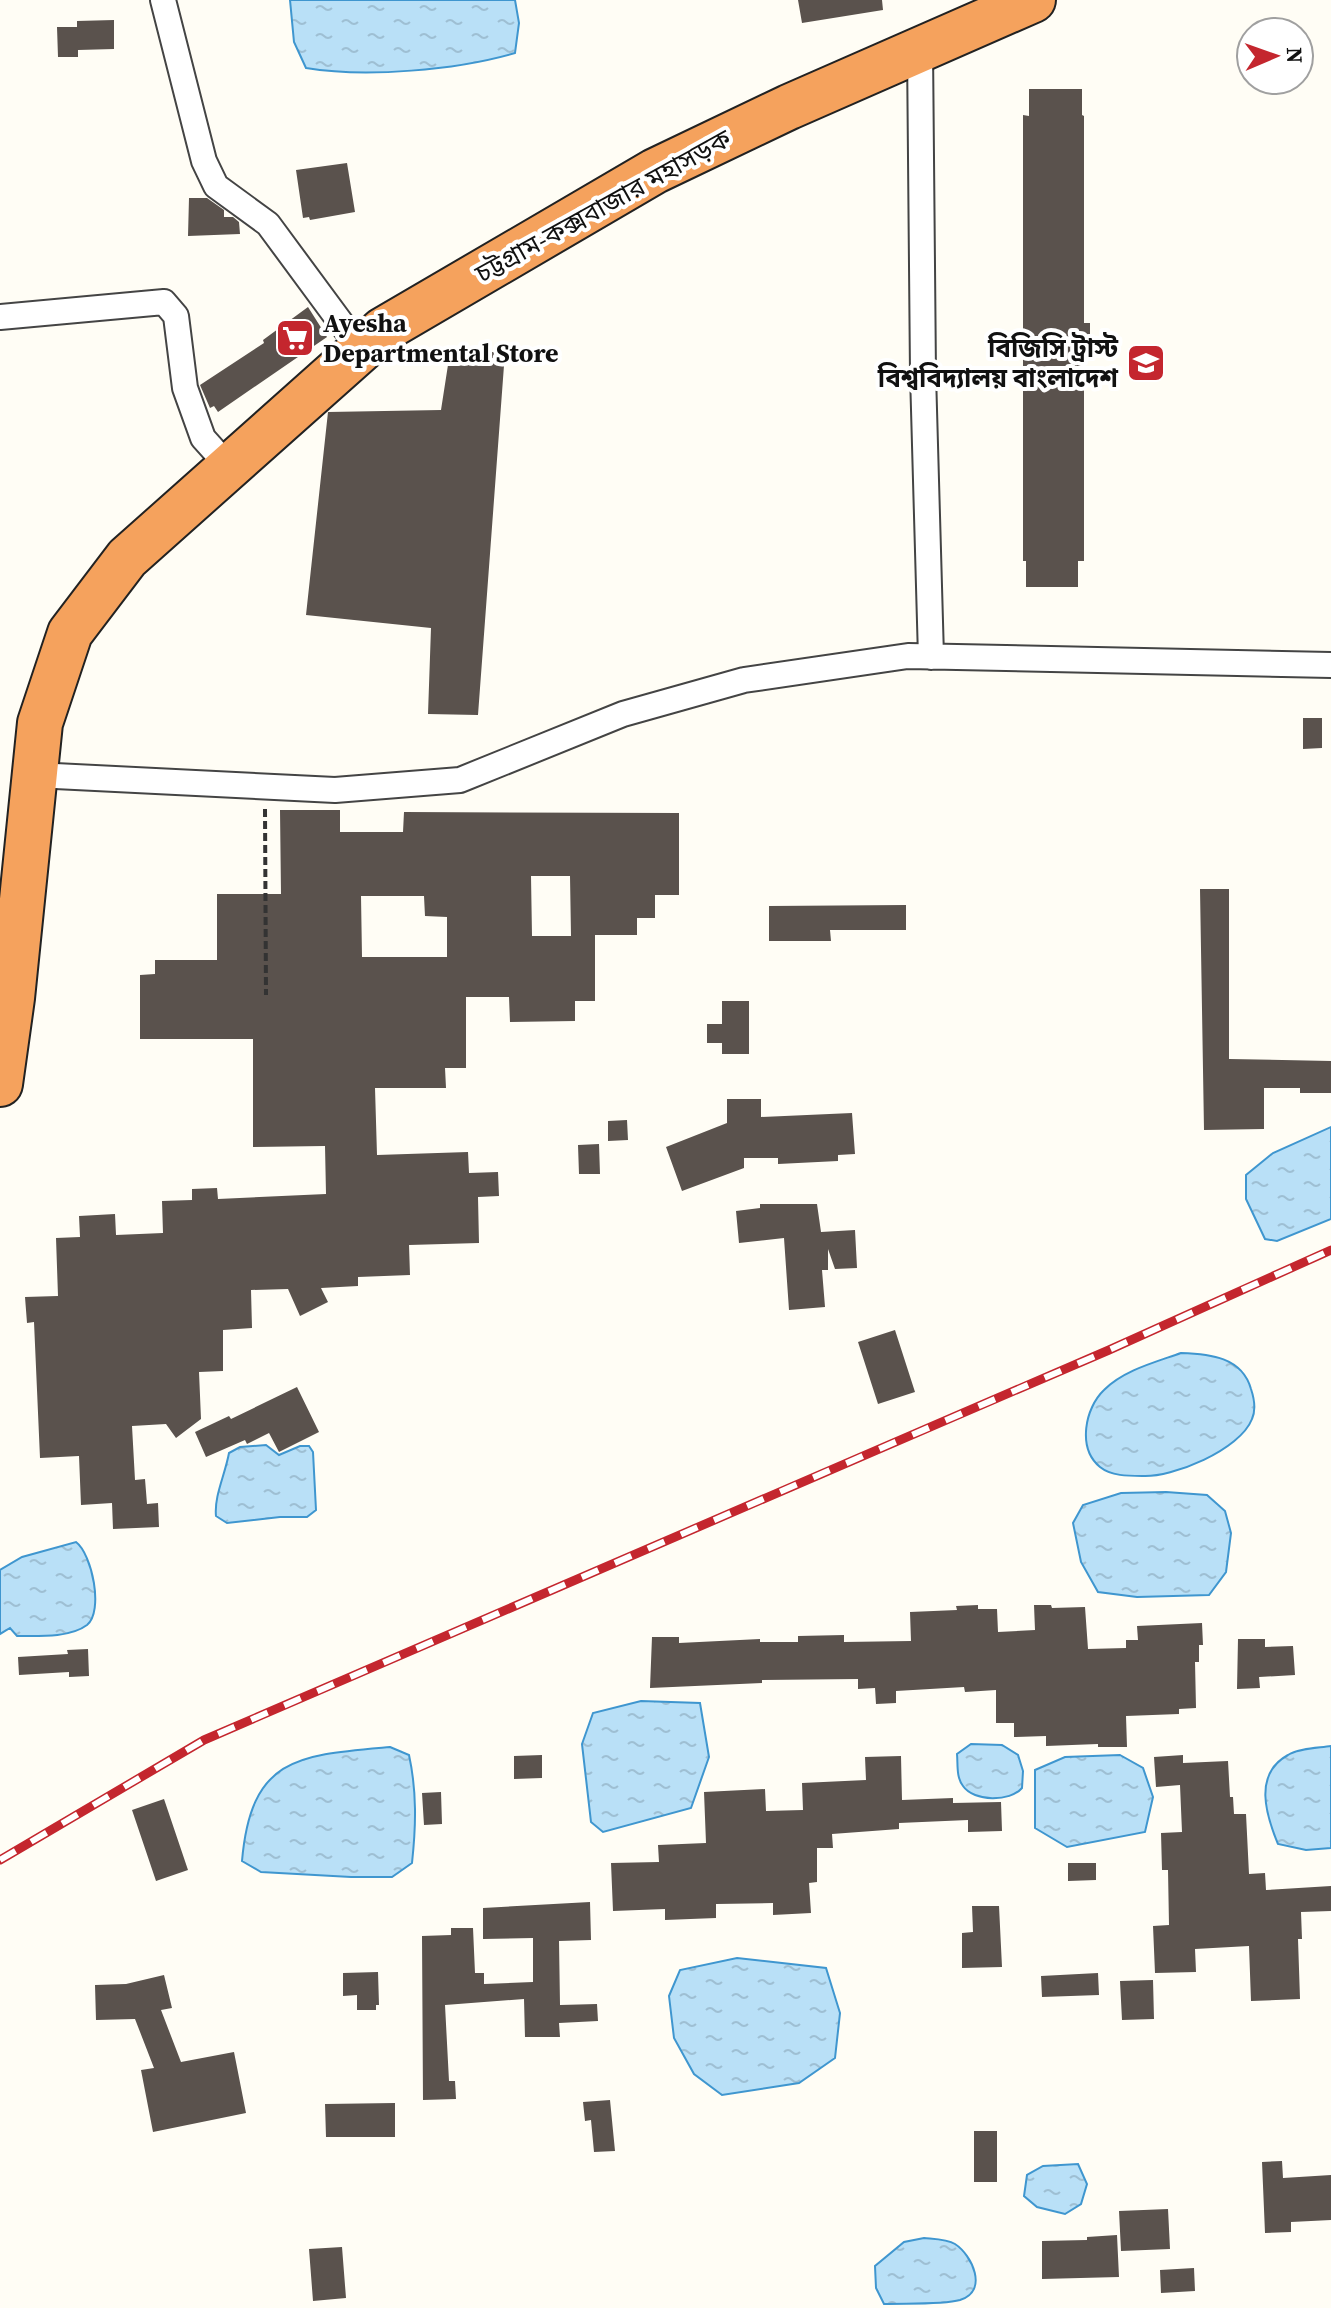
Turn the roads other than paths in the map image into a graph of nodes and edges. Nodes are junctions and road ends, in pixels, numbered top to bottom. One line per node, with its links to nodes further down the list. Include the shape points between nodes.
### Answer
1 (163, 0): 5 (street, via 204,161 216,186 268,224)
2 (1033, 0): 3 (highway, চট্টগ্রাম-কক্সবাজার মহাসড়ক)
3 (920, 49): 5 (highway, চট্টগ্রাম-কক্সবাজার মহাসড়ক, via 655,171 383,330); 7 (street)
4 (0, 317): 6 (street, via 164,302 176,316 185,388 203,438)
5 (361, 350): 6 (highway, চট্টগ্রাম-কক্সবাজার মহাসড়ক)
6 (229, 467): 9 (highway, চট্টগ্রাম-কক্সবাজার মহাসড়ক, via 127,558 70,633 40,723)
7 (931, 657): 8 (street); 9 (street, via 744,680 623,714 460,780 335,790)
8 (1331, 665)
9 (35, 775): 10 (highway, চট্টগ্রাম-কক্সবাজার মহাসড়ক)
10 (0, 1084)

